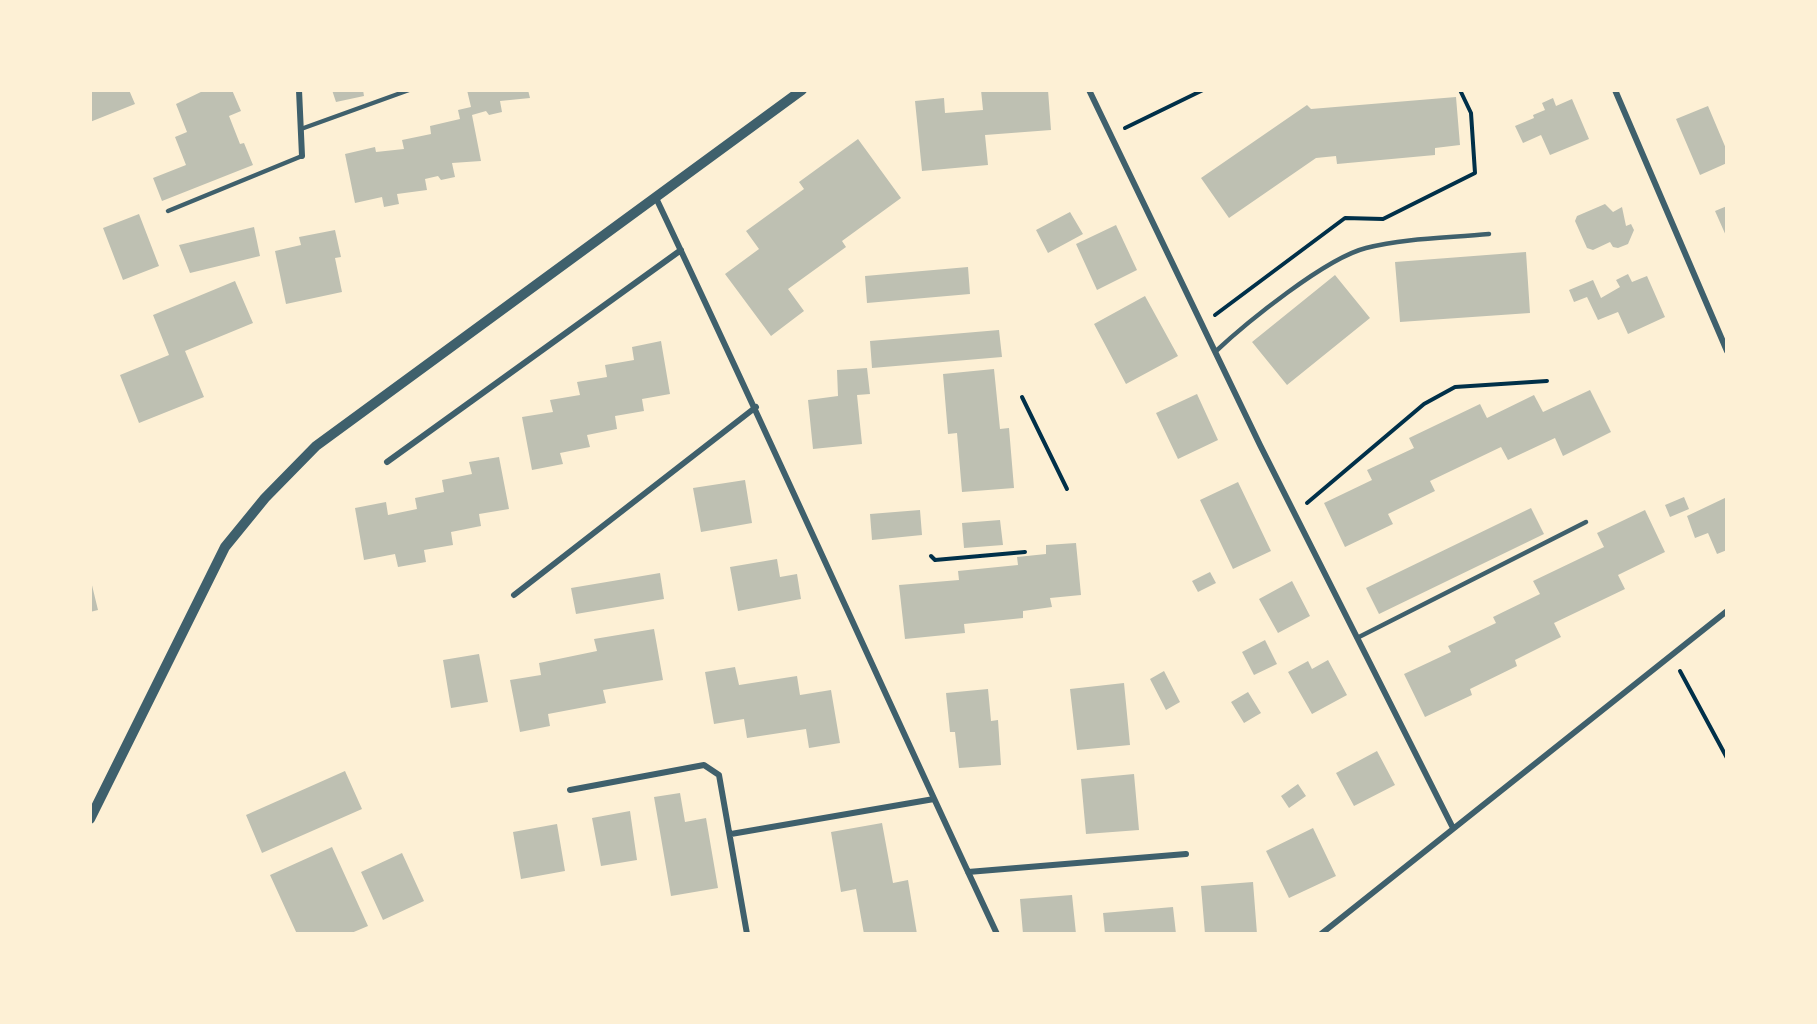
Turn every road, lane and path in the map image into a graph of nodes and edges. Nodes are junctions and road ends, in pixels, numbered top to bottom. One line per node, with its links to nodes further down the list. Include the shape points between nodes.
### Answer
1 (299, 90): 8 (street)
2 (409, 90): 8 (lane)
3 (802, 90): 11 (street)
4 (1089, 90): 9 (street)
5 (1203, 90): 9 (path)
6 (1460, 90): 15 (path, via 1472,113 1476,173 1383,219 1345,218)
7 (1616, 90): 16 (street)
8 (301, 129): 10 (street)
9 (1111, 135): 15 (street)
10 (303, 156): 12 (lane)
11 (656, 198): 14 (street); 34 (street, via 316,447 265,498 225,547)
12 (168, 211)
13 (1489, 234): 17 (lane, via 1363,249 1302,284 1240,328)
14 (681, 250): 20 (street); 21 (street)
15 (1202, 325): 17 (street)
16 (1727, 351)
17 (1215, 352): 23 (street)
18 (1547, 381): 23 (path, via 1455,387 1424,404)
19 (1022, 397): 22 (path)
20 (756, 408): 27 (street); 33 (street)
21 (387, 462)
22 (1067, 489)
23 (1294, 514): 29 (street)
24 (1586, 522): 29 (lane)
25 (1025, 552): 26 (path, via 935,560)
26 (931, 556)
27 (514, 595)
28 (1727, 611): 30 (street)
29 (1357, 638): 35 (street)
30 (1671, 655): 31 (path); 35 (street)
31 (1727, 758)
32 (570, 790): 36 (street, via 704,765 719,775)
33 (934, 799): 36 (street); 38 (street)
34 (90, 819)
35 (1453, 828): 41 (street)
36 (730, 834): 39 (street)
37 (1186, 854): 38 (street)
38 (968, 872): 40 (street)
39 (747, 934)
40 (997, 934)
41 (1321, 934)

